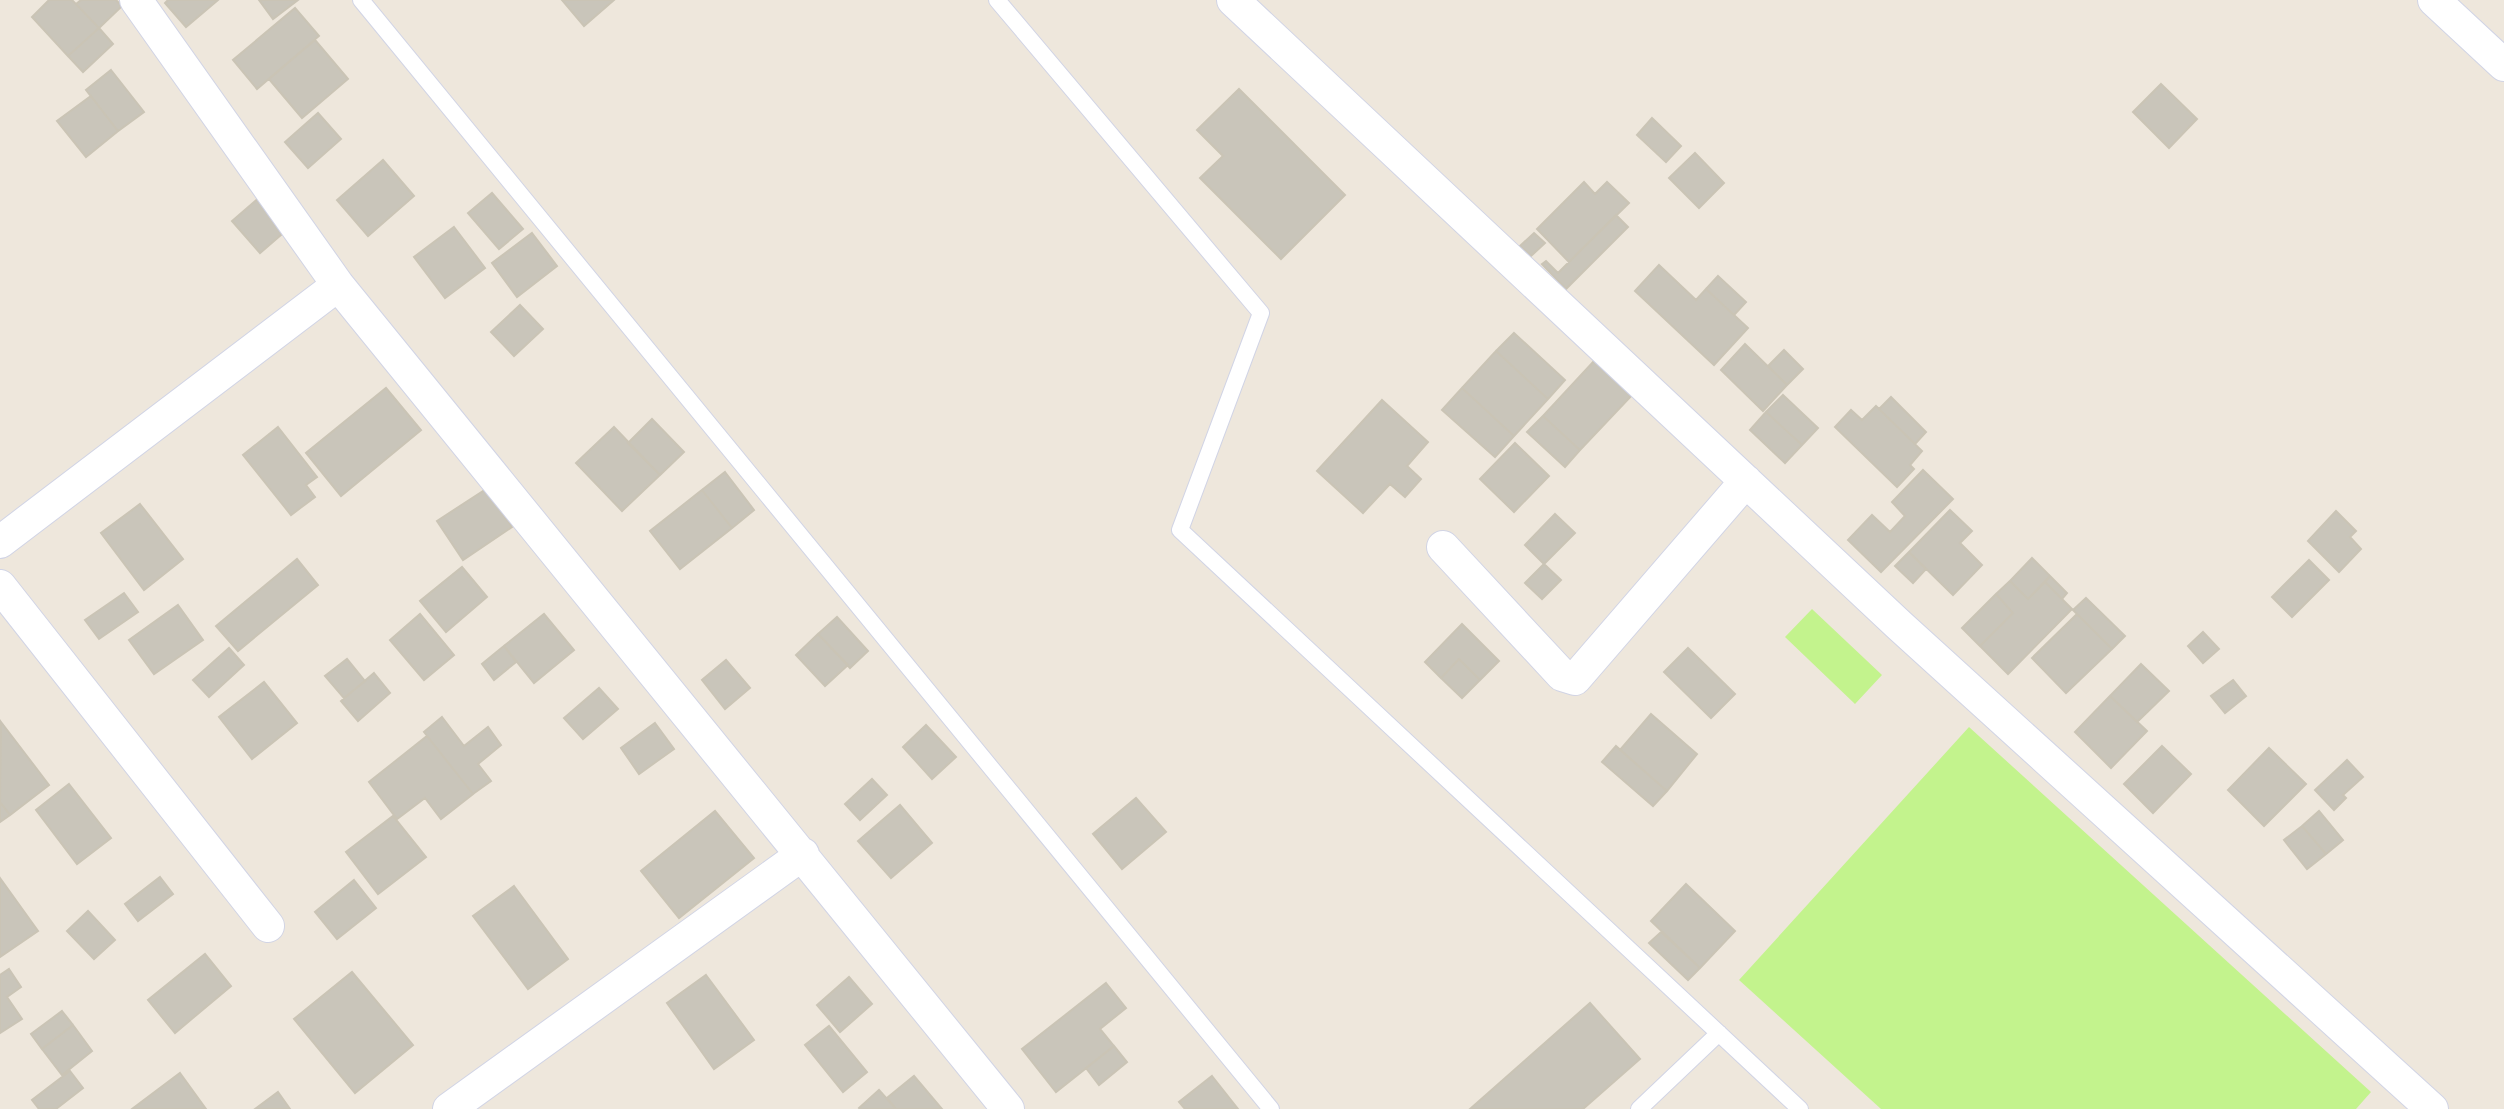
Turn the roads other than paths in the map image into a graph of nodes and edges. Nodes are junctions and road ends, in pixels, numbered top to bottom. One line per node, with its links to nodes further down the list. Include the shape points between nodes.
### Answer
1 (136, 0): 7 (street)
2 (361, 0): 17 (lane)
3 (997, 0): 14 (lane, via 1261,313 1180,530)
4 (1233, 0): 8 (street)
5 (2434, 0): 6 (street)
6 (2504, 65)
7 (338, 285): 9 (street); 12 (street)
8 (1746, 481): 10 (street, via 1575,679 1562,676); 20 (street)
9 (0, 542)
10 (1443, 547)
11 (0, 586): 13 (street)
12 (803, 854): 15 (street); 16 (street)
13 (268, 926)
14 (1719, 1033): 18 (lane); 19 (lane)
15 (449, 1109)
16 (1008, 1109)
17 (1271, 1109)
18 (1639, 1109)
19 (1800, 1109)
20 (2432, 1109)

